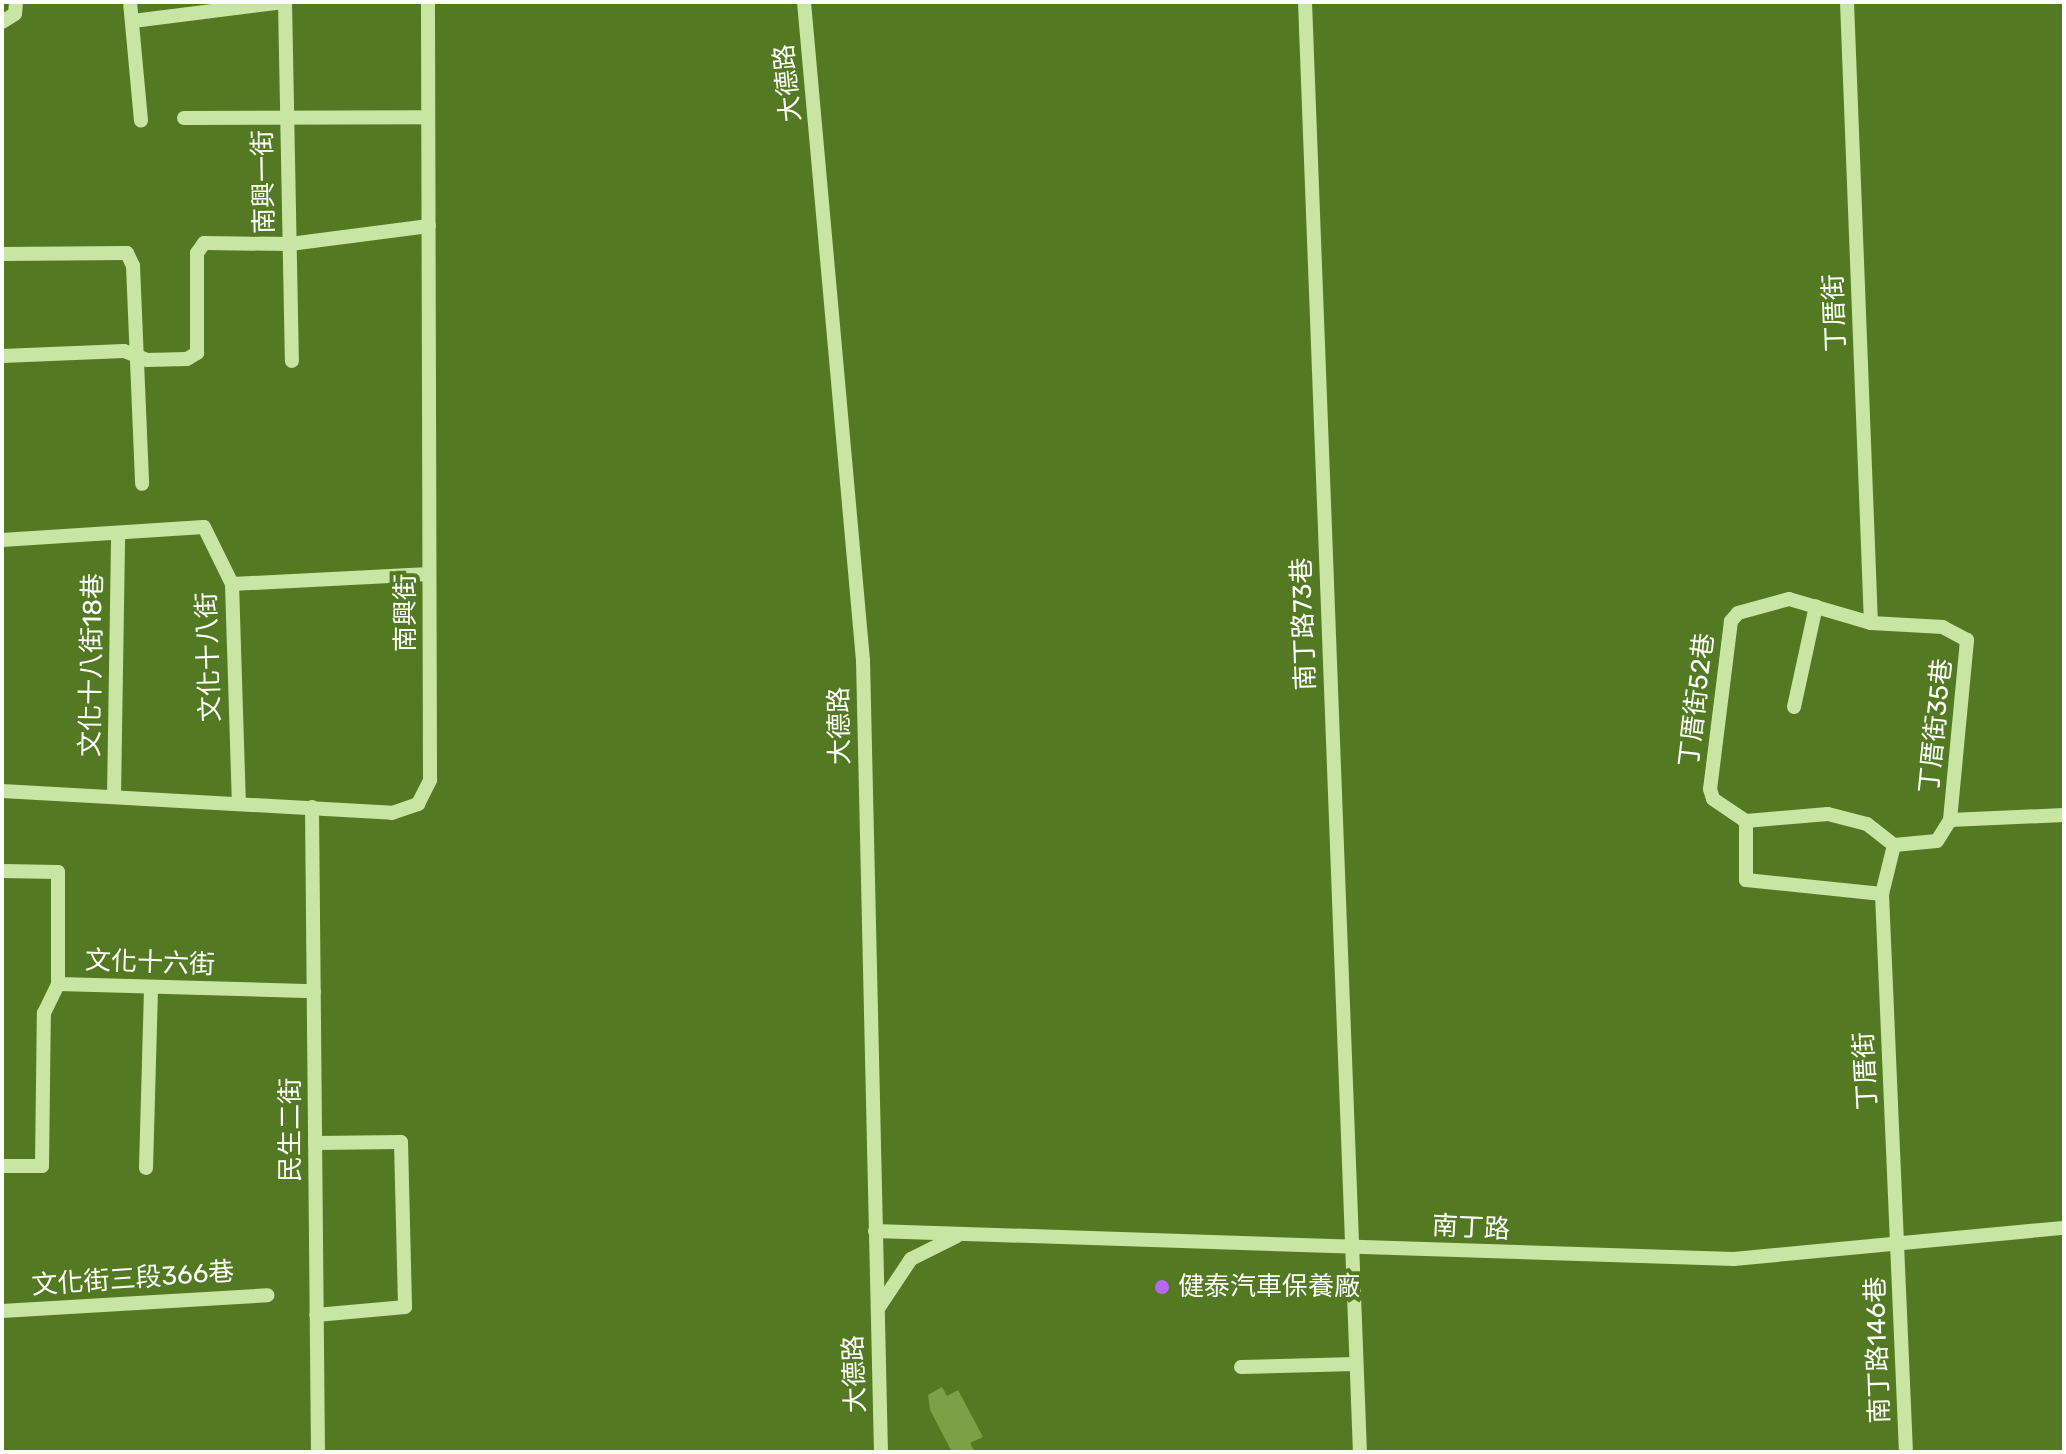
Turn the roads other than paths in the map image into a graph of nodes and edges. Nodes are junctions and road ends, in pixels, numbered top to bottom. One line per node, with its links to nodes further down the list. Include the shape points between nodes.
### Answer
1 (16, 2): 9 (street, via 15,14)
2 (130, 2): 8 (street)
3 (284, 2): 8 (street); 10 (street, 南興一街)
4 (428, 2): 11 (street, 南興街)
5 (804, 2): 45 (street, 大德路, via 857,553)
6 (1305, 2): 47 (street, 南丁路73巷)
7 (1847, 2): 26 (street, 丁厝街)
8 (133, 21): 13 (street)
9 (2, 22)
10 (287, 113): 11 (street); 12 (street); 15 (street, 南興一街)
11 (428, 117): 14 (street, 南興街)
12 (184, 118)
13 (141, 120)
14 (429, 226): 15 (street); 23 (street, 南興街)
15 (290, 244): 17 (street, via 204,243 197,253 197,353); 19 (street, 南興一街)
16 (2, 254): 17 (street, via 127,253)
17 (135, 355): 18 (street); 20 (street)
18 (2, 356)
19 (292, 361)
20 (142, 484)
21 (118, 535): 22 (street, 文化十八街); 24 (street, 文化十八街, via 204,527); 29 (street, 文化十八街18巷)
22 (2, 540)
23 (429, 574): 24 (street); 31 (street, 南興街, via 430,780 418,804 392,813)
24 (232, 584): 30 (street, 文化十八街)
25 (1816, 606): 26 (street, 丁厝街52巷); 27 (street); 34 (street, 丁厝街52巷, via 1789,599 1731,621 1710,789 1713,799)
26 (1871, 623): 33 (street, 丁厝街35巷, via 1943,627 1967,640)
27 (1794, 707)
28 (2, 791): 29 (street, 南興街)
29 (114, 797): 30 (street, 南興街)
30 (239, 804): 31 (street, 南興街)
31 (312, 807): 40 (street, 民生二街)
32 (2064, 815): 33 (street)
33 (1950, 820): 35 (street, via 1937,841)
34 (1746, 821): 35 (street, via 1828,814 1867,824); 37 (street, via 1746,880)
35 (1894, 845): 37 (street)
36 (2, 871): 38 (street, 文化十六街, via 58,872)
37 (1882, 894): 48 (street, 丁厝街)
38 (58, 984): 39 (street, 文化十六街); 42 (street, via 44,1013 42,1166)
39 (151, 987): 40 (street, 文化十六街); 43 (street)
40 (314, 991): 41 (street, 民生二街)
41 (315, 1143): 52 (street, 民生二街); 52 (street, via 401,1142 405,1307)
42 (2, 1166)
43 (146, 1168)
44 (2064, 1228): 48 (street, 南丁路)
45 (875, 1231): 46 (street, 南丁路); 51 (street, 大德路)
46 (970, 1232): 47 (street, 南丁路); 51 (street, via 911,1259)
47 (1352, 1245): 48 (street, 南丁路, via 1734,1259); 53 (street, 南丁路73巷)
48 (1898, 1245): 58 (street, 南丁路146巷)
49 (268, 1295): 50 (street, 文化街三段366巷)
50 (2, 1311)
51 (877, 1311): 56 (street, 大德路)
52 (316, 1315): 55 (street, 民生二街)
53 (1356, 1364): 54 (street); 57 (street, 南丁路73巷)
54 (1241, 1367)
55 (318, 1452)
56 (881, 1452)
57 (1360, 1452)
58 (1906, 1452)

